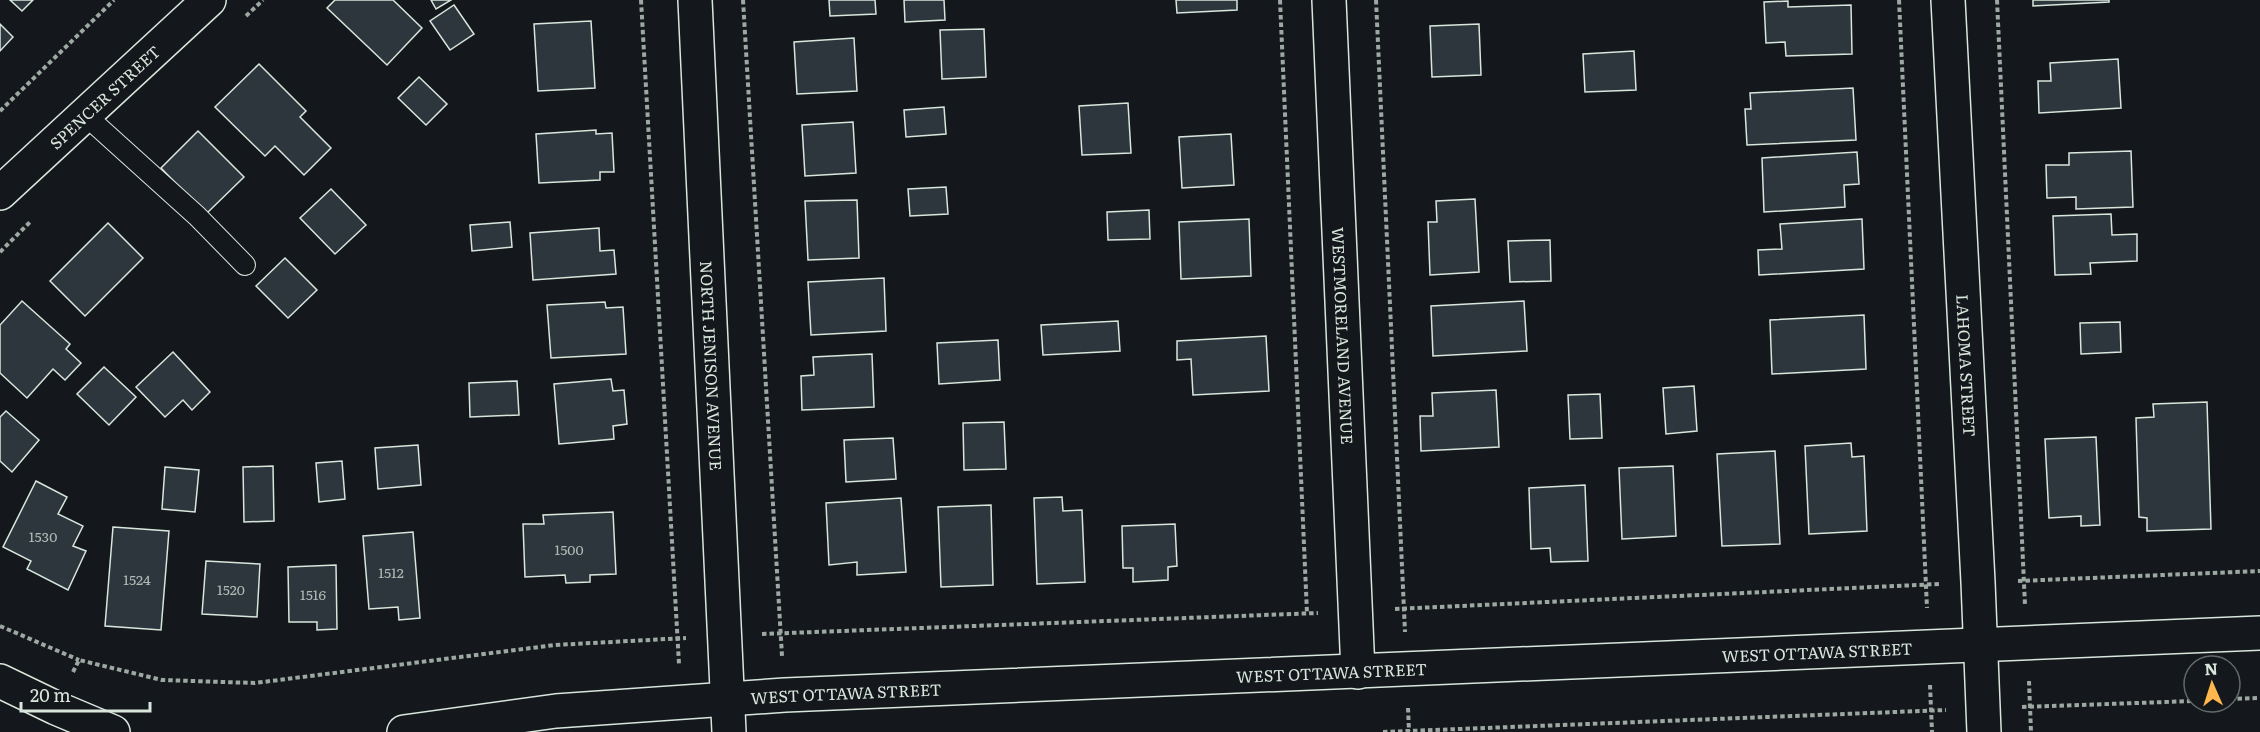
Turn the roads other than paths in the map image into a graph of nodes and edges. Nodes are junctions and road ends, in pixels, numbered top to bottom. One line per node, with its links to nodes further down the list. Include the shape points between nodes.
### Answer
1 (209, 0): 5 (street, SPENCER STREET)
2 (694, 0): 12 (street, NORTH JENISON AVENUE)
3 (1329, 0): 10 (street, WESTMORELAND AVENUE)
4 (1948, 0): 9 (street, LAHOMA STREET)
5 (84, 114): 6 (street, SPENCER STREET); 7 (lane, via 197,216)
6 (0, 193)
7 (245, 266)
8 (2260, 633): 9 (street, WEST OTTAWA STREET)
9 (1980, 645): 10 (street, WEST OTTAWA STREET); 13 (street, LAHOMA STREET)
10 (1358, 672): 12 (street, WEST OTTAWA STREET, via 785,695)
11 (0, 681): 14 (street)
12 (728, 716): 15 (street, WEST OTTAWA STREET, via 681,703 556,711)
13 (1983, 720)
14 (113, 732)
15 (404, 732)

